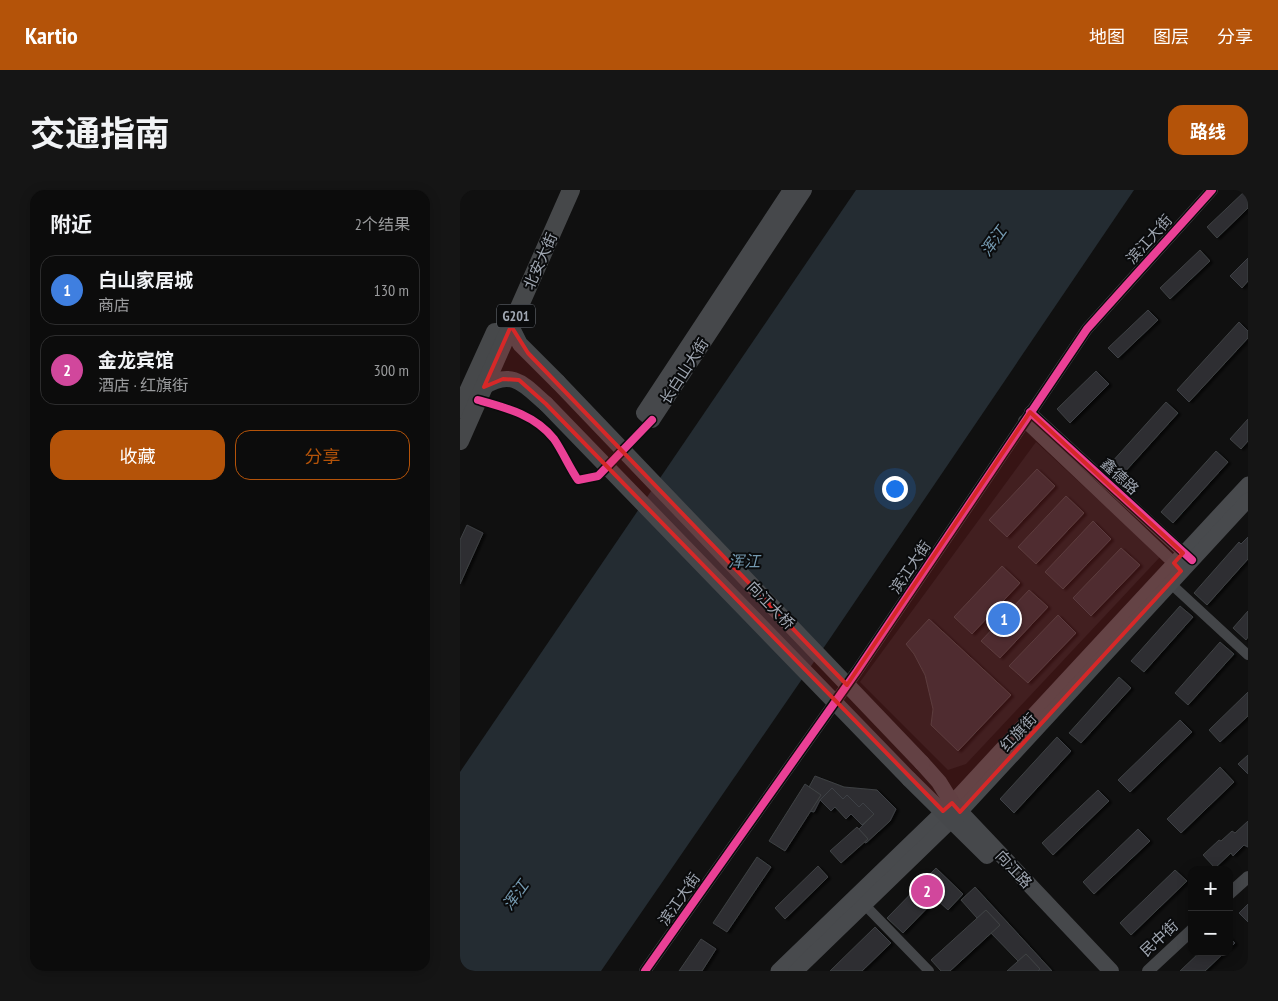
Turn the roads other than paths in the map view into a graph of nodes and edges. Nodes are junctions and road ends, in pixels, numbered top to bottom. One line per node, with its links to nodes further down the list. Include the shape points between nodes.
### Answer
1 (559, 190): 8 (highway, 北安大街 / G201)
2 (571, 190): 6 (highway, 北安大街 / G201)
3 (791, 190): 10 (main road, 长白山大街, via 644,413)
4 (804, 190): 10 (main road, 长白山大街)
5 (1212, 190): 9 (street, 滨江大街, via 1087,329)
6 (511, 326): 7 (highway, 北安大街 / G201); 16 (main road, 向江大桥, bridge, via 520,344)
7 (481, 394): 10 (street, via 538,423 554,439 578,480 598,476); 11 (highway, 北安大街 / G201); 17 (main road, 向江大桥, bridge, via 493,381 519,380 546,404)
8 (460, 409)
9 (1027, 416): 13 (street, 鑫德路); 24 (street, 滨江大街, via 857,671)
10 (652, 420)
11 (460, 441)
12 (1246, 492): 13 (main road)
13 (1182, 562): 14 (main road); 18 (main road, 红旗街)
14 (1170, 583): 15 (street); 18 (main road)
15 (1248, 655)
16 (922, 763): 18 (main road, 向江路, via 939,782)
17 (909, 779): 18 (main road, 向江路)
18 (952, 811): 21 (main road, 红旗街); 27 (main road, 向江路); 28 (main road, 向江路)
19 (1248, 877): 20 (street)
20 (1233, 890)
21 (860, 900): 23 (main road, 红旗街); 26 (street)
22 (1188, 934): 29 (street, 民中街)
23 (797, 967): 25 (main road)
24 (645, 971)
25 (778, 971)
26 (929, 971)
27 (1095, 971)
28 (1111, 971)
29 (1148, 971)

